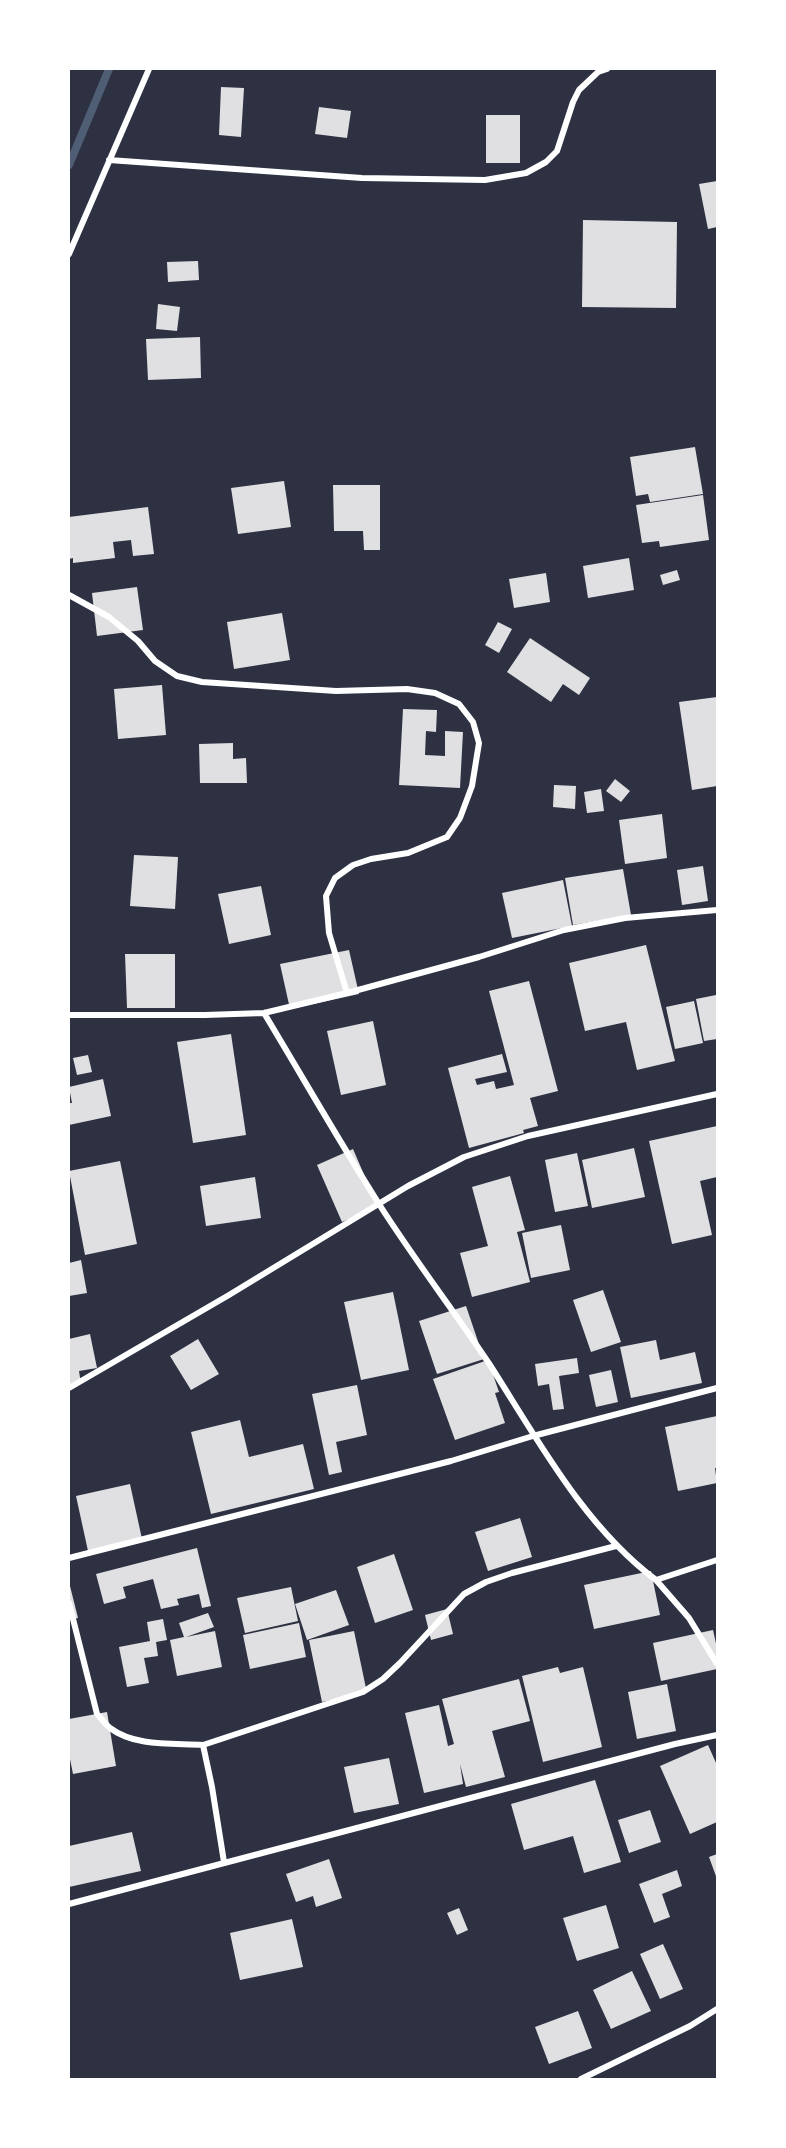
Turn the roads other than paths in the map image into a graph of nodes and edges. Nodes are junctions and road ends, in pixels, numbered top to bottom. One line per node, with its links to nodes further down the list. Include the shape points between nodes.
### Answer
1 (149, 69): 3 (street)
2 (607, 69): 3 (street, via 579,90 556,151 526,173 484,180 362,178)
3 (109, 160): 4 (street)
4 (69, 254)
5 (69, 595): 7 (street, via 109,617 155,661 177,676 202,682 336,691 407,689 435,693 459,704 473,722 479,743 472,786 460,818 447,837 408,853 353,865 334,878 326,896 330,933)
6 (717, 910): 7 (street, via 625,918 564,930)
7 (347, 993): 8 (street)
8 (264, 1013): 9 (street); 11 (street)
9 (69, 1015)
10 (717, 1094): 11 (street, via 528,1136 464,1157)
11 (380, 1205): 12 (street); 14 (street)
12 (69, 1388)
13 (717, 1388): 14 (street)
14 (533, 1436): 15 (street); 16 (street, via 451,1461)
15 (616, 1546): 18 (street); 22 (street, via 486,1582 464,1594 400,1663 363,1692)
16 (69, 1558)
17 (717, 1560): 18 (street)
18 (656, 1580): 20 (street, via 689,1618)
19 (69, 1604): 22 (street, via 97,1714 108,1727 147,1742)
20 (717, 1664)
21 (717, 1735): 23 (street)
22 (203, 1745): 23 (street)
23 (224, 1862): 24 (street)
24 (69, 1904)
25 (717, 2009): 26 (street)
26 (581, 2079)

